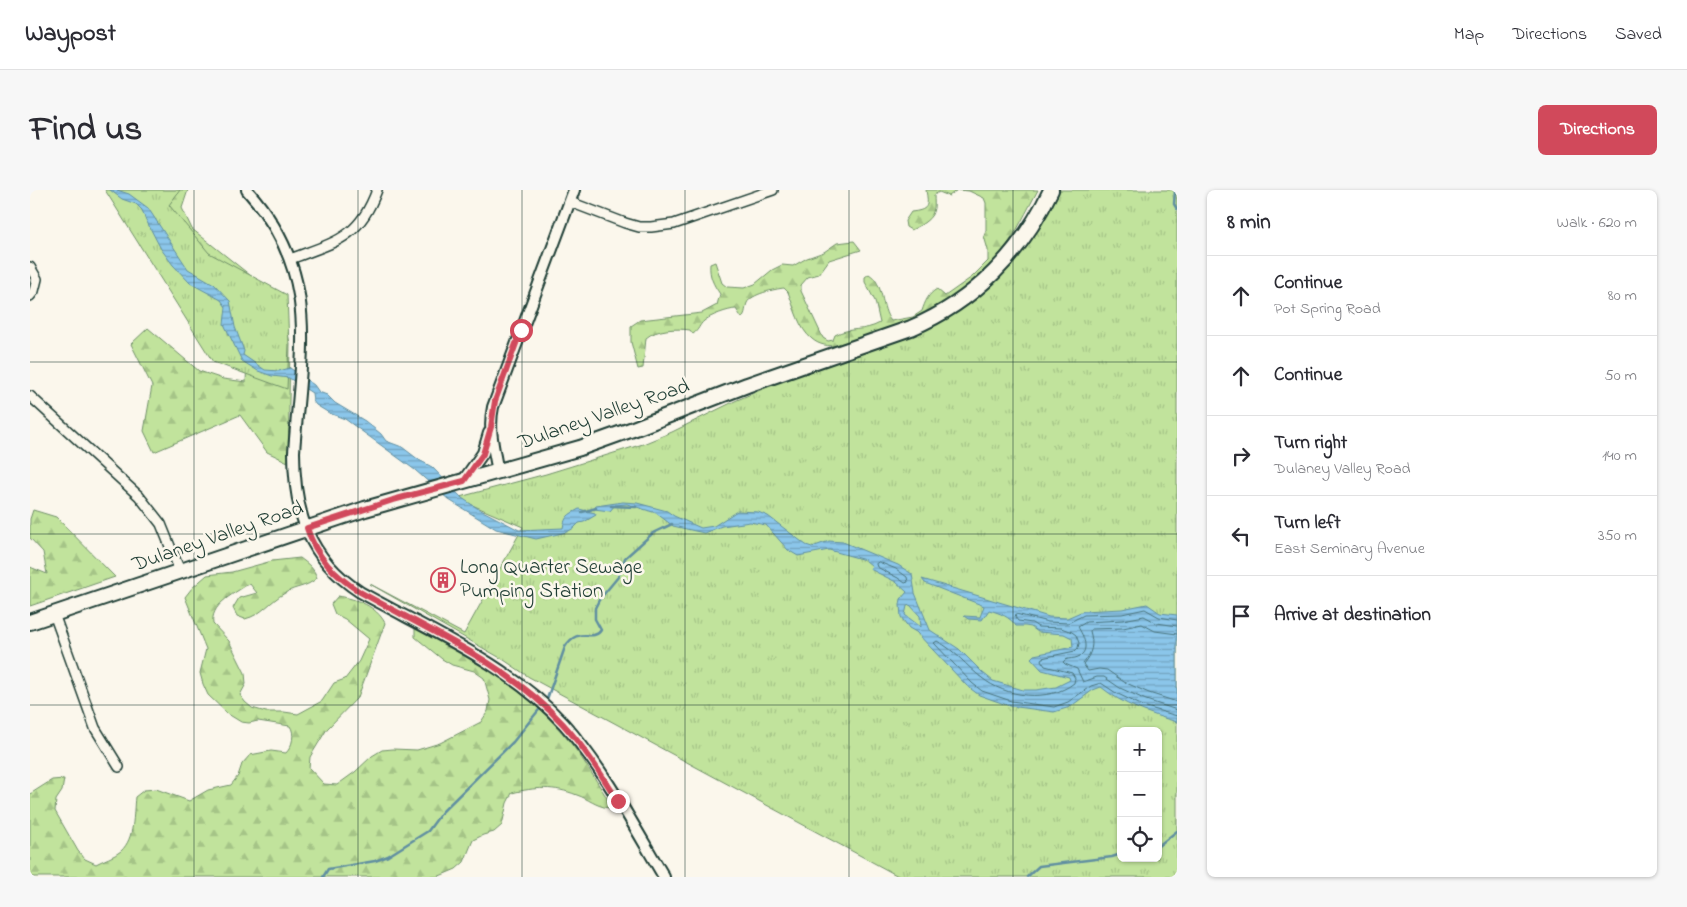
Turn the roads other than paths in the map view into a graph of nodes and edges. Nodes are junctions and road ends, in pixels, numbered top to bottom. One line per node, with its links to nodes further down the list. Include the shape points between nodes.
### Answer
1 (247, 190): 7 (street, via 269,218)
2 (378, 190): 7 (street, via 365,218 349,233 332,243)
3 (574, 190): 6 (street)
4 (773, 190): 6 (street, via 658,227 634,226)
5 (1051, 190): 12 (main road, Dulaney Valley Road, via 1030,228 1000,267 968,296 931,319 610,437)
6 (570, 202): 11 (street, via 498,394)
7 (290, 258): 14 (street, via 302,309 304,334 294,452 300,504)
8 (30, 267): 9 (street, via 37,279)
9 (30, 296)
10 (30, 396): 15 (street, via 139,496 161,524)
11 (491, 427): 12 (street); 13 (street, via 483,454)
12 (498, 472): 13 (main road, Dulaney Valley Road)
13 (457, 483): 14 (main road, Dulaney Valley Road)
14 (307, 528): 15 (main road, Dulaney Valley Road); 19 (street, via 317,552 345,583 490,663 543,704 593,762)
15 (180, 571): 16 (main road, Dulaney Valley Road)
16 (54, 614): 17 (main road, Dulaney Valley Road); 18 (street, via 95,728)
17 (30, 622)
18 (119, 767)
19 (664, 877)

